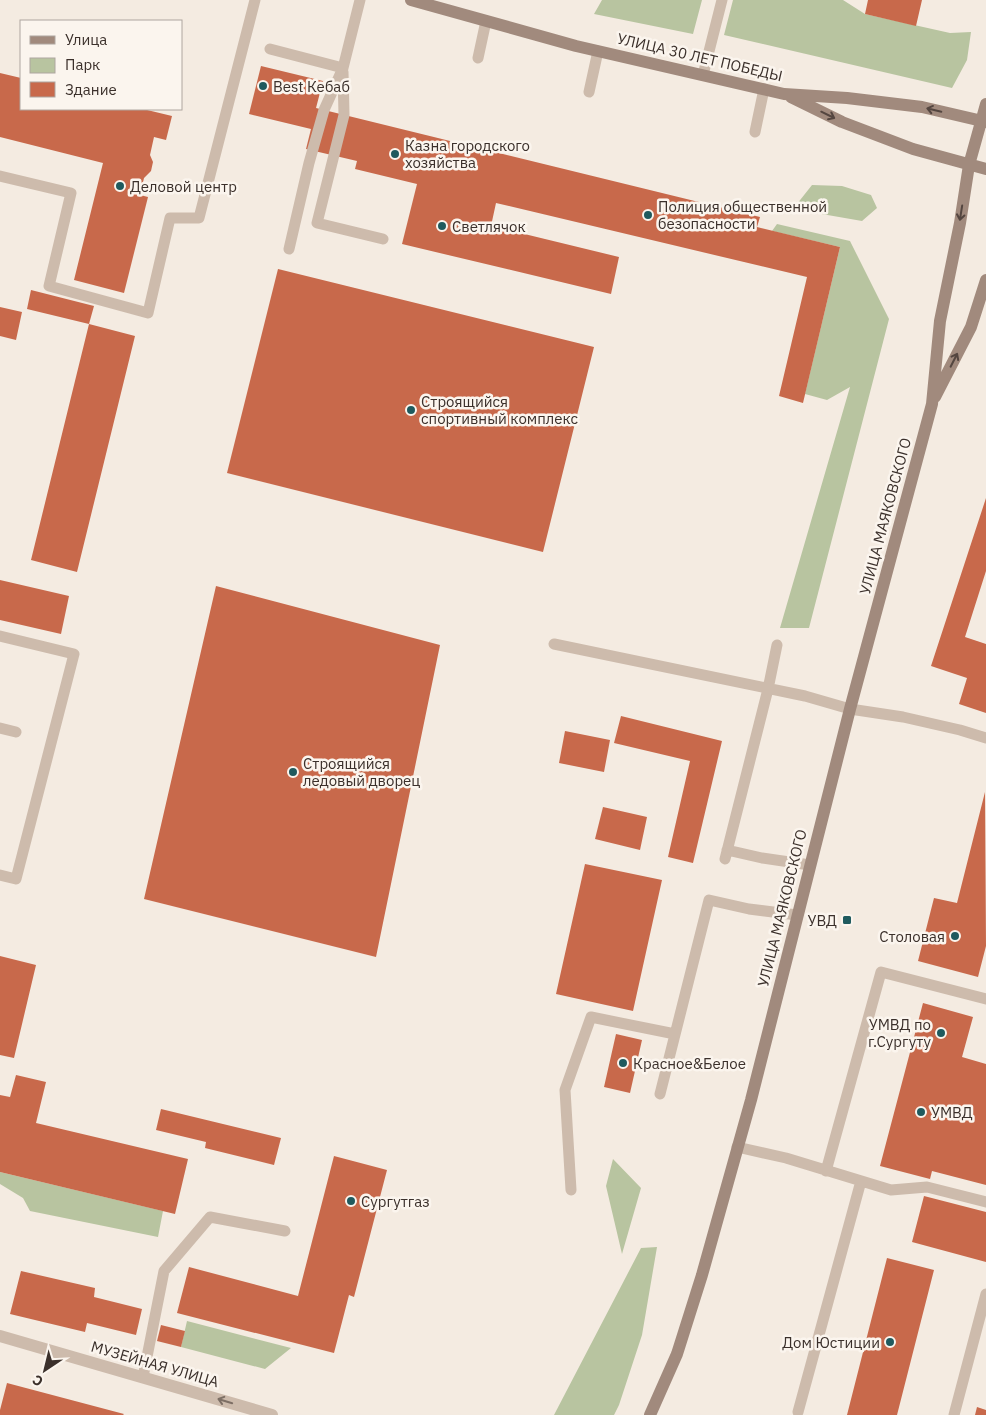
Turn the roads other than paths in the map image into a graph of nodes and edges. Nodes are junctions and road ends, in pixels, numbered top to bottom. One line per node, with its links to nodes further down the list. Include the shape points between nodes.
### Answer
1 (255, 0): 19 (lane, via 199,218 170,218 148,313 49,286 71,193)
2 (360, 0): 9 (lane)
3 (411, 0): 5 (main road, УЛИЦА 30 ЛЕТ ПОБЕДЫ)
4 (722, 0): 10 (lane)
5 (486, 22): 7 (main road, УЛИЦА 30 ЛЕТ ПОБЕДЫ); 8 (lane)
6 (270, 49): 9 (lane)
7 (598, 51): 10 (main road, УЛИЦА 30 ЛЕТ ПОБЕДЫ); 12 (lane)
8 (478, 58)
9 (342, 68): 20 (lane, via 344,115 317,223); 21 (lane, via 324,110)
10 (703, 75): 11 (main road, УЛИЦА 30 ЛЕТ ПОБЕДЫ)
11 (764, 89): 13 (main road, УЛИЦА 30 ЛЕТ ПОБЕДЫ); 16 (lane)
12 (590, 92)
13 (784, 94): 15 (main road, УЛИЦА 30 ЛЕТ ПОБЕДЫ, one-way to 13, via 922,107); 17 (main road, one-way to 17, via 842,122 913,149)
14 (986, 104): 15 (main road, УЛИЦА МАЯКОВСКОГО)
15 (984, 121): 17 (main road, УЛИЦА МАЯКОВСКОГО)
16 (755, 132)
17 (969, 165): 18 (main road); 23 (main road, УЛИЦА МАЯКОВСКОГО, one-way to 23, via 940,321)
18 (986, 169)
19 (0, 176)
20 (383, 240)
21 (289, 249)
22 (986, 280): 23 (main road, УЛИЦА МАЯКОВСКОГО, one-way to 22, via 971,327)
23 (932, 404): 28 (main road, УЛИЦА МАЯКОВСКОГО)
24 (0, 636): 33 (lane, via 74,654 16,879)
25 (554, 644): 27 (lane)
26 (777, 645): 27 (lane)
27 (768, 689): 28 (lane); 32 (lane, via 726,854)
28 (850, 709): 31 (lane, via 891,715); 32 (main road, УЛИЦА МАЯКОВСКОГО)
29 (0, 728): 30 (lane)
30 (16, 732)
31 (986, 738)
32 (810, 865): 34 (main road, УЛИЦА МАЯКОВСКОГО)
33 (0, 875)
34 (797, 915): 36 (lane, via 709,900); 38 (main road, УЛИЦА МАЯКОВСКОГО, via 751,1100)
35 (986, 999): 39 (lane, via 881,972)
36 (675, 1034): 37 (lane); 41 (lane, via 591,1017 565,1090)
37 (660, 1094)
38 (736, 1147): 39 (lane); 50 (main road, УЛИЦА МАЯКОВСКОГО, via 677,1354)
39 (826, 1171): 40 (lane)
40 (861, 1181): 42 (lane, via 891,1190 927,1187); 47 (lane)
41 (571, 1190)
42 (986, 1202)
43 (285, 1231): 46 (lane, via 210,1217 164,1271)
44 (986, 1294): 51 (lane)
45 (0, 1336): 46 (street, МУЗЕЙНАЯ УЛИЦА)
46 (143, 1377): 48 (street, МУЗЕЙНАЯ УЛИЦА, one-way to 46)
47 (798, 1412)
48 (255, 1413): 49 (street, МУЗЕЙНАЯ УЛИЦА)
49 (272, 1415)
50 (650, 1415)
51 (954, 1415)

